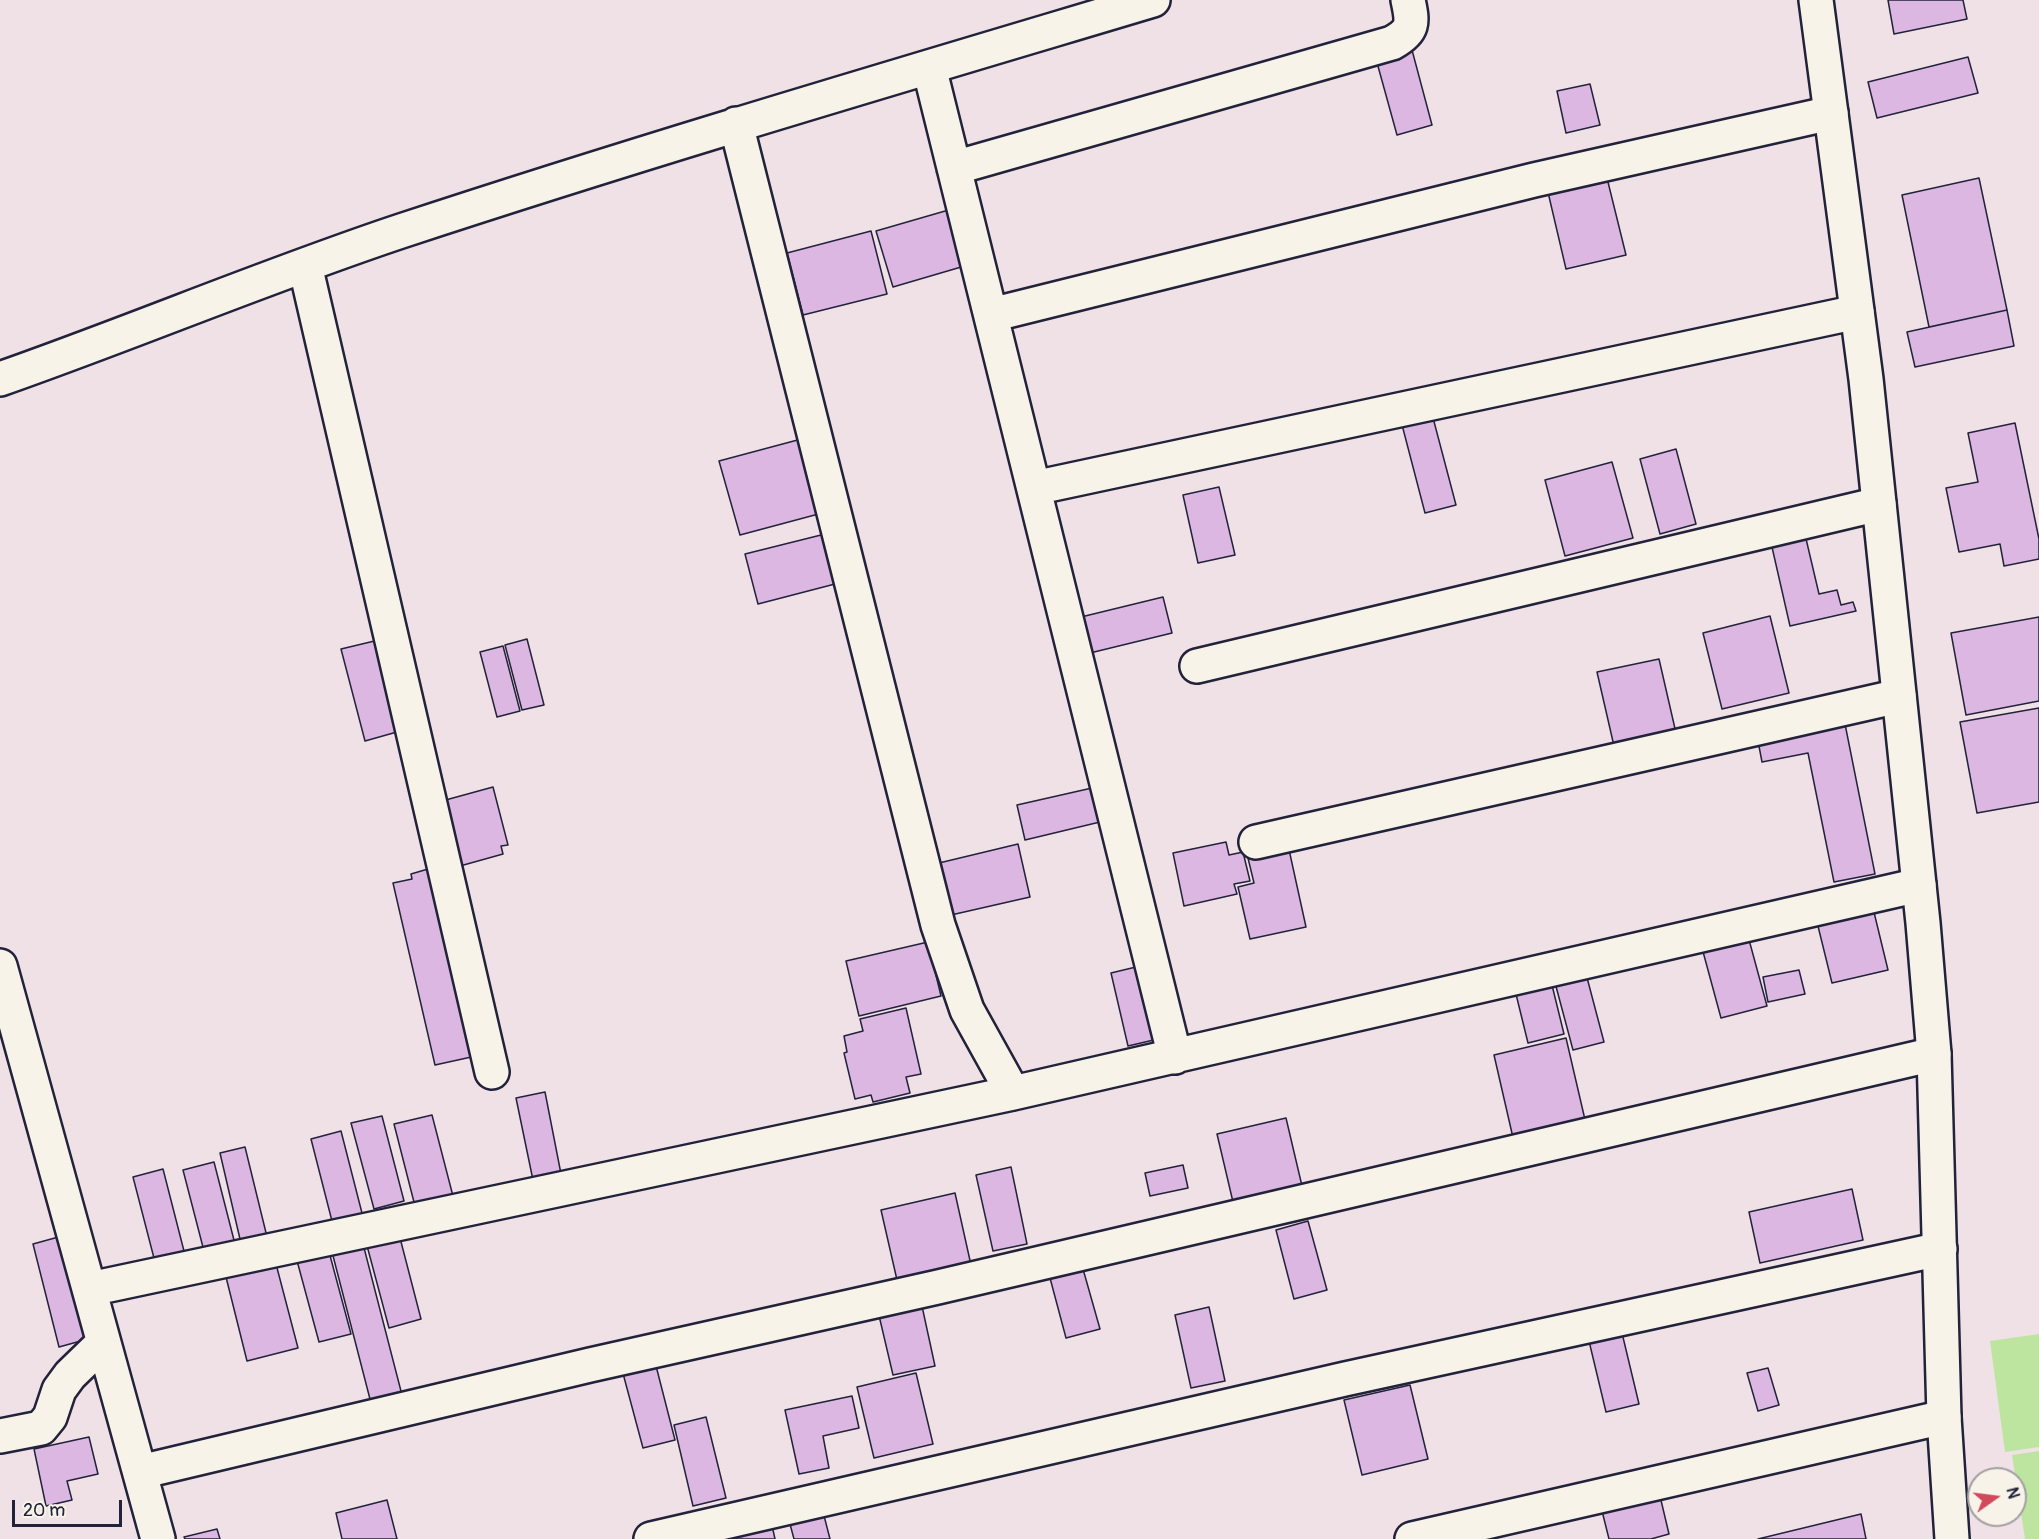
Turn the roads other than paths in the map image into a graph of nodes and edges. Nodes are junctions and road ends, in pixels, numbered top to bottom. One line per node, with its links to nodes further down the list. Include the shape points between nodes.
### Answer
1 (1153, 0): 4 (street)
2 (1408, 0): 7 (street, via 1411,28 1392,43)
3 (1816, 0): 5 (street)
4 (929, 67): 6 (street); 7 (street)
5 (1831, 113): 9 (street); 10 (street, via 1534,180)
6 (736, 124): 8 (street); 22 (street, via 938,925 967,1010)
7 (954, 168): 10 (street)
8 (305, 265): 11 (street); 21 (street)
9 (1857, 312): 12 (street); 13 (street)
10 (991, 315): 12 (street)
11 (0, 379)
12 (1034, 488): 20 (street)
13 (1879, 504): 14 (street); 15 (street)
14 (1197, 666)
15 (1899, 696): 16 (street); 17 (street)
16 (1256, 842)
17 (1919, 885): 19 (street); 20 (street)
18 (0, 966): 24 (street)
19 (1934, 1054): 23 (street); 28 (street)
20 (1175, 1057): 22 (street)
21 (492, 1072)
22 (1013, 1094): 24 (street)
23 (1940, 1249): 26 (street); 30 (street, via 1334,1382)
24 (90, 1289): 25 (street)
25 (103, 1343): 27 (street, via 70,1375 40,1428); 28 (street)
26 (1944, 1417): 31 (street); 32 (street)
27 (0, 1436)
28 (140, 1472): 29 (street)
29 (158, 1539)
30 (651, 1539)
31 (1412, 1539)
32 (1952, 1539)

